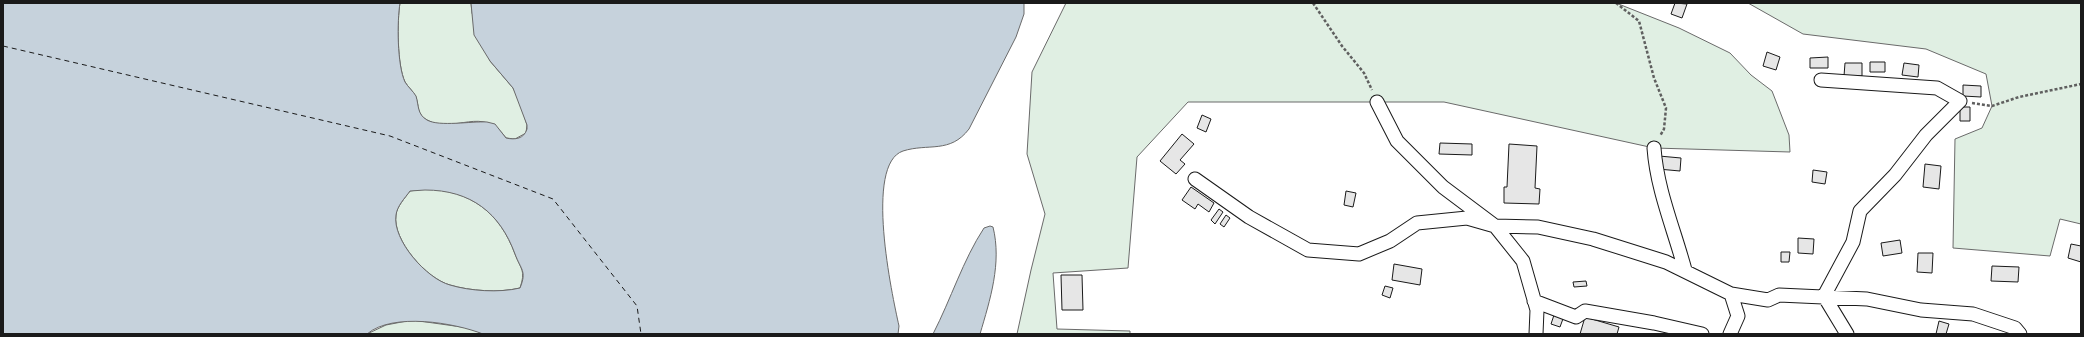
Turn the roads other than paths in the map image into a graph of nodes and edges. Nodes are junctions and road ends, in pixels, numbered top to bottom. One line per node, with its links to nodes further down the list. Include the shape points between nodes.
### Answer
1 (1822, 80): 8 (street, via 1937,88 1960,101 1926,135 1895,175 1860,211 1853,242)
2 (1377, 102): 5 (street, via 1397,141 1443,187)
3 (1654, 148): 6 (street, via 1664,201)
4 (1195, 179): 5 (street, via 1249,217 1308,250 1359,254 1390,241 1417,223 1466,218)
5 (1495, 226): 6 (street, via 1538,227 1594,239); 9 (street, via 1523,261)
6 (1685, 270): 7 (street)
7 (1731, 294): 8 (street, via 1768,300 1779,295); 12 (street, via 1738,316)
8 (1824, 296): 13 (street); 14 (street, via 1867,299 1921,310 1973,314 2015,328)
9 (1534, 301): 10 (street, via 1537,310); 11 (street, via 1540,301 1576,317 1585,311)
10 (1536, 334)
11 (1702, 334)
12 (1730, 334)
13 (1847, 334)
14 (2020, 334)

